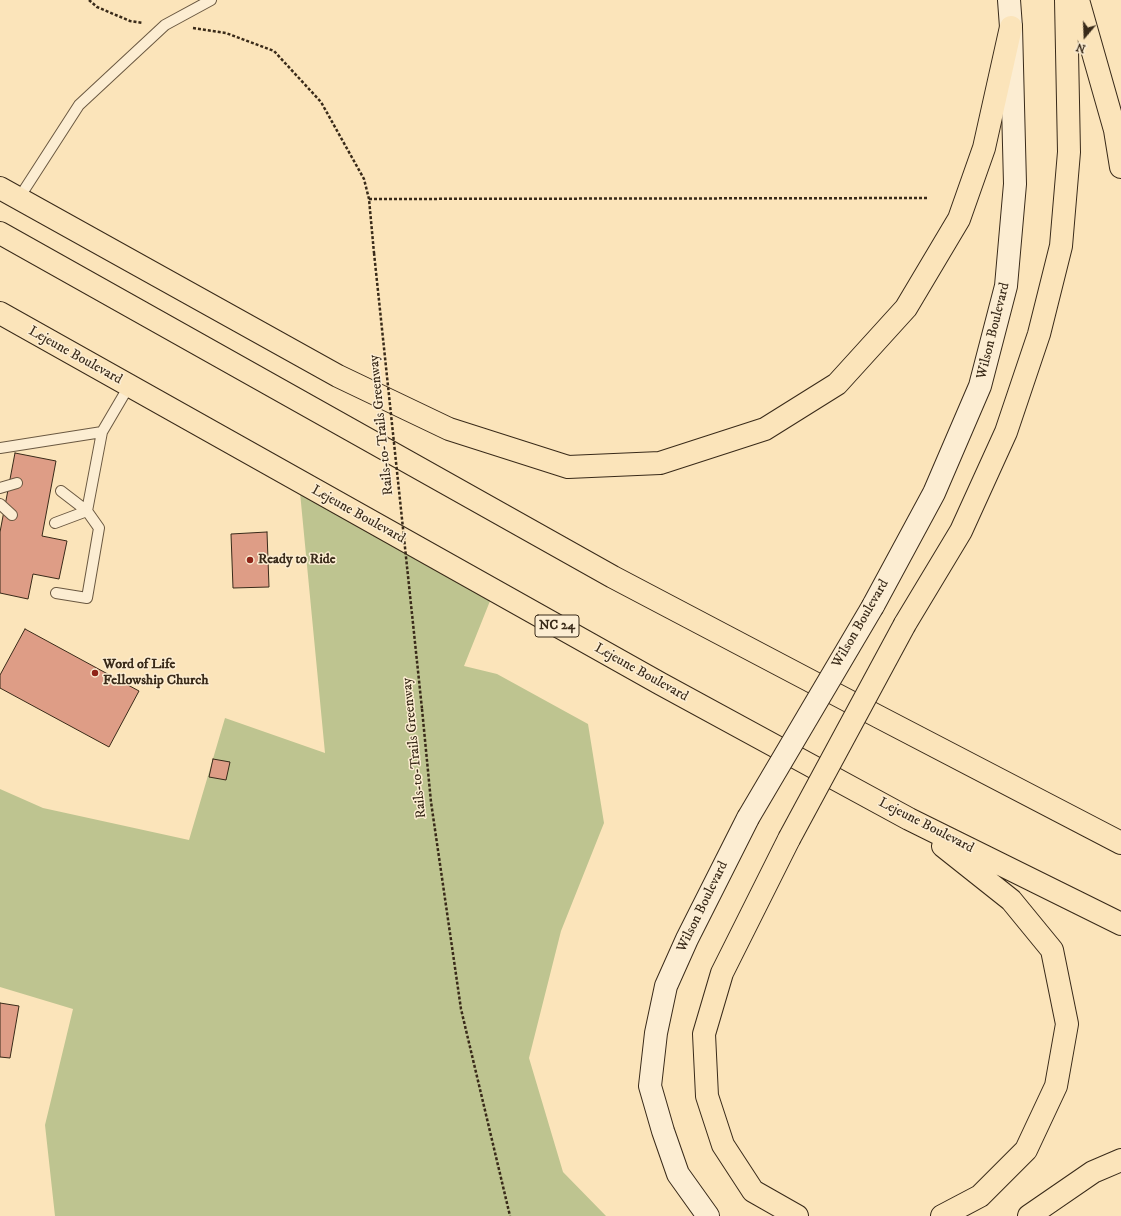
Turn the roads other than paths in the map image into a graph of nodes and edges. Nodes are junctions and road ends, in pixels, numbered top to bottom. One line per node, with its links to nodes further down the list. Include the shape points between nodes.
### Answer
1 (211, 0): 7 (lane, via 166,25 79,105)
2 (1009, 0): 5 (main road, Wilson Boulevard)
3 (1066, 0): 26 (highway, bridge, via 1069,152 1061,246 1040,334 1006,432 961,531 905,624 789,839 722,973 704,1034 707,1096 723,1145 753,1191)
4 (1078, 0): 6 (highway, via 1115,130)
5 (1011, 27): 7 (highway, via 984,148 959,219 906,308 837,384 765,429 660,463 568,467 449,429 338,376); 25 (main road, Wilson Boulevard, bridge, via 1015,184 1006,286 980,386 934,493 873,606 748,818 666,986 656,1033 650,1086 678,1174)
6 (1121, 167)
7 (9, 193)
8 (0, 233): 22 (highway, via 613,577)
9 (0, 314): 10 (highway, Lejeune Boulevard / NC 24)
10 (129, 386): 11 (lane); 21 (highway, Lejeune Boulevard / NC 24, via 661,684)
11 (102, 432): 12 (lane); 17 (lane)
12 (0, 448)
13 (17, 483): 14 (lane)
14 (0, 488)
15 (61, 491): 17 (lane)
16 (0, 504): 18 (lane)
17 (87, 511): 19 (lane); 20 (lane, via 99,528 87,598)
18 (12, 515)
19 (55, 523)
20 (56, 593)
21 (909, 818): 23 (highway, Lejeune Boulevard / NC 24); 27 (highway, via 1011,900 1052,950 1067,1024 1056,1086 1026,1150 980,1196)
22 (1121, 843)
23 (1121, 924)
24 (1121, 1160): 28 (highway, via 1093,1172)
25 (708, 1216)
26 (797, 1216)
27 (942, 1216)
28 (1028, 1216)

